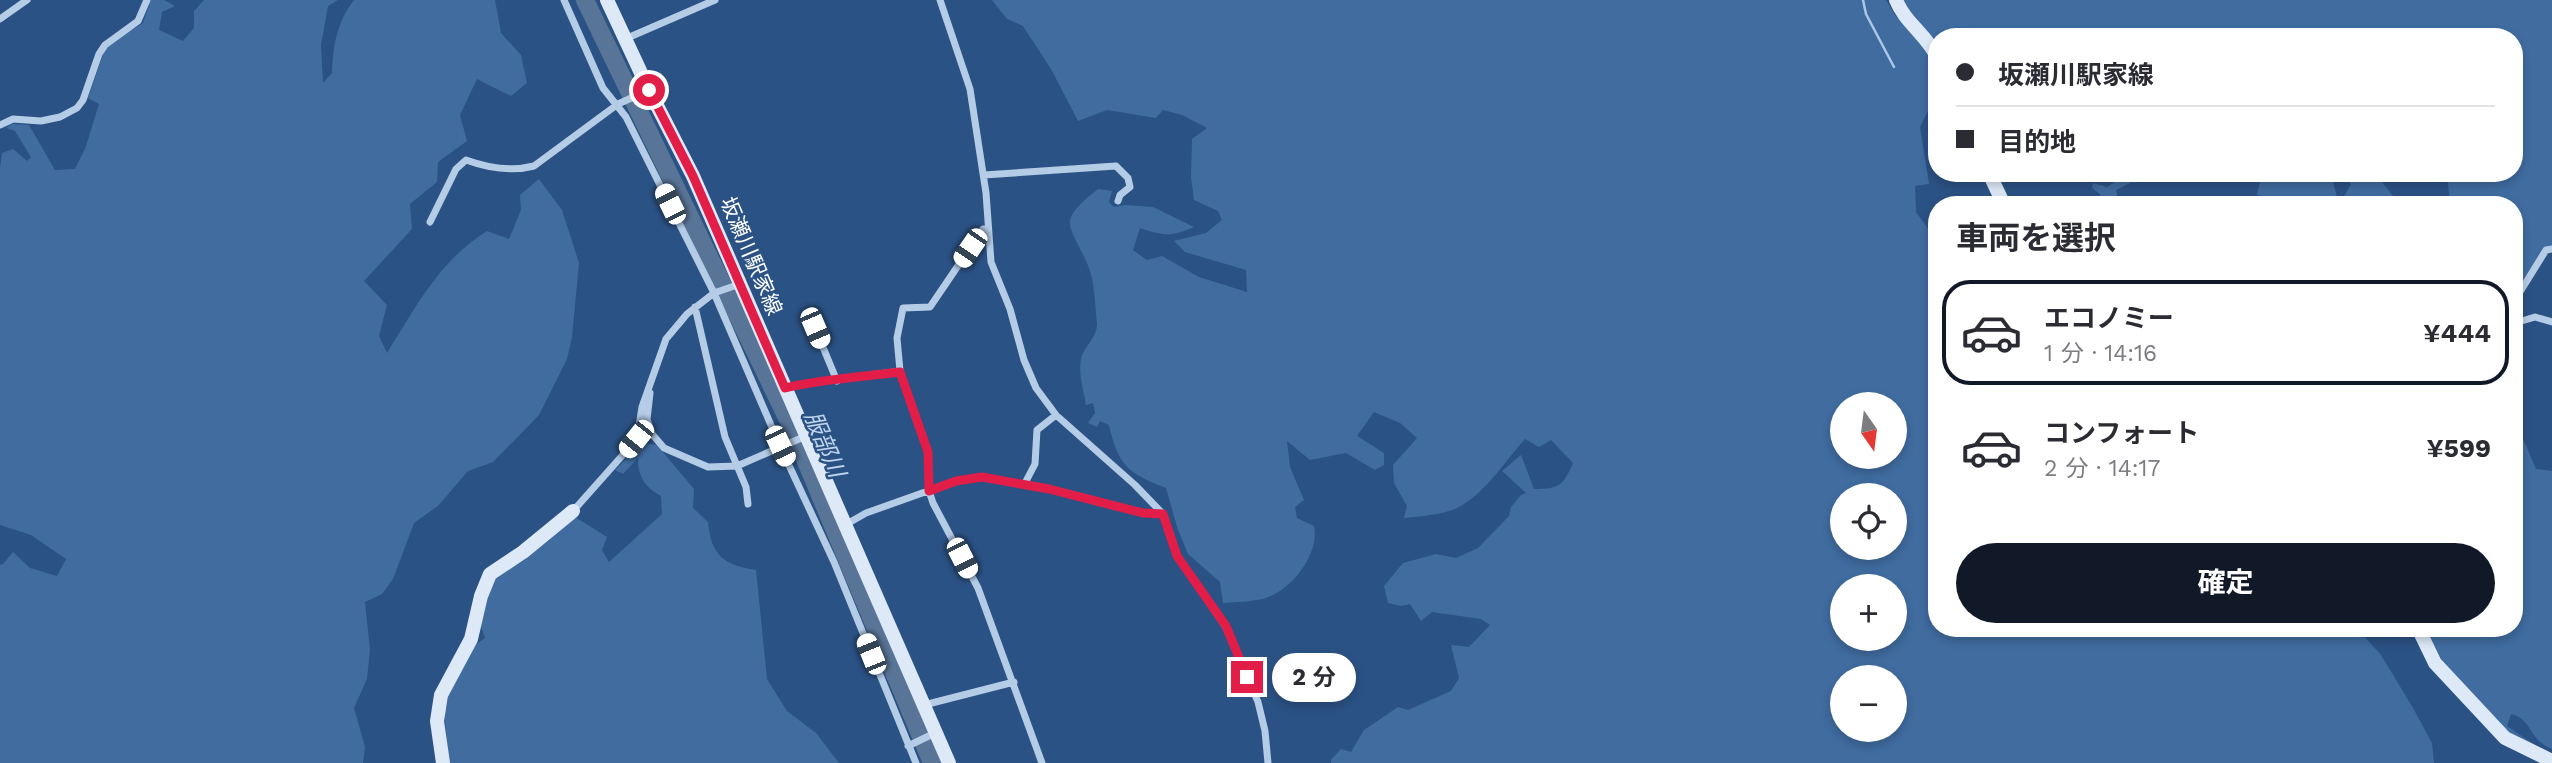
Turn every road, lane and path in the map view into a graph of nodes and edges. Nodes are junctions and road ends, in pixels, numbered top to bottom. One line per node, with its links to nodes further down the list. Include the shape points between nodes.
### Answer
1 (27, 0): 8 (street)
2 (147, 0): 13 (street, via 138,21 99,54 77,108 60,117 13,119)
3 (564, 0): 12 (street, via 603,88)
4 (607, 0): 9 (main road, 坂瀬川駅家線)
5 (715, 0): 9 (street)
6 (940, 0): 14 (street, via 970,89)
7 (1896, 0): 10 (main road, via 1901,14)
8 (0, 19)
9 (625, 39): 11 (main road, 坂瀬川駅家線)
10 (1928, 40)
11 (646, 92): 12 (street); 19 (main road, 坂瀬川駅家線, via 693,176)
12 (622, 103): 16 (street, via 534,166 517,170 466,160 456,169); 21 (street)
13 (0, 125)
14 (984, 175): 15 (street, via 1116,166 1130,187); 17 (street)
15 (1118, 201)
16 (429, 222)
17 (988, 229): 26 (street, via 930,307 903,308 897,338); 30 (street, via 992,262 1024,360 1036,388)
18 (2552, 249): 20 (street, via 2546,250)
19 (737, 285): 21 (street); 29 (main road, 坂瀬川駅家線)
20 (2523, 287)
21 (716, 293): 22 (street); 32 (street)
22 (695, 307): 28 (street, via 666,339); 33 (street, via 725,437)
23 (2523, 321): 24 (street, via 2535,317)
24 (2552, 322)
25 (815, 328): 27 (street)
26 (900, 372): 27 (street); 35 (street, via 928,452)
27 (837, 381): 29 (street)
28 (650, 385): 33 (street, via 647,419 664,448 708,467); 37 (street, via 636,439)
29 (785, 388): 31 (main road, 坂瀬川駅家線)
30 (1056, 415): 34 (street, via 1037,430 1035,464); 38 (street)
31 (804, 437): 32 (street); 39 (main road, 坂瀬川駅家線)
32 (782, 445): 33 (street); 44 (street)
33 (737, 466): 36 (street)
34 (1024, 485): 35 (street, via 982,477); 38 (street)
35 (929, 491): 39 (street); 41 (street, via 978,588)
36 (748, 504)
37 (573, 511): 46 (main road, via 490,574 471,639 441,695 437,721)
38 (1163, 514): 50 (street, via 1177,556 1226,626 1258,702)
39 (845, 525): 42 (main road, 坂瀬川駅家線)
40 (2422, 637): 45 (main road, via 2435,663 2505,738)
41 (1014, 682): 42 (street); 49 (street)
42 (923, 705): 43 (main road, 坂瀬川駅家線)
43 (932, 735): 44 (street); 48 (main road, 坂瀬川駅家線)
44 (908, 746): 47 (street)
45 (2552, 761)
46 (443, 763)
47 (916, 763)
48 (949, 763)
49 (1042, 763)
50 (1268, 763)

